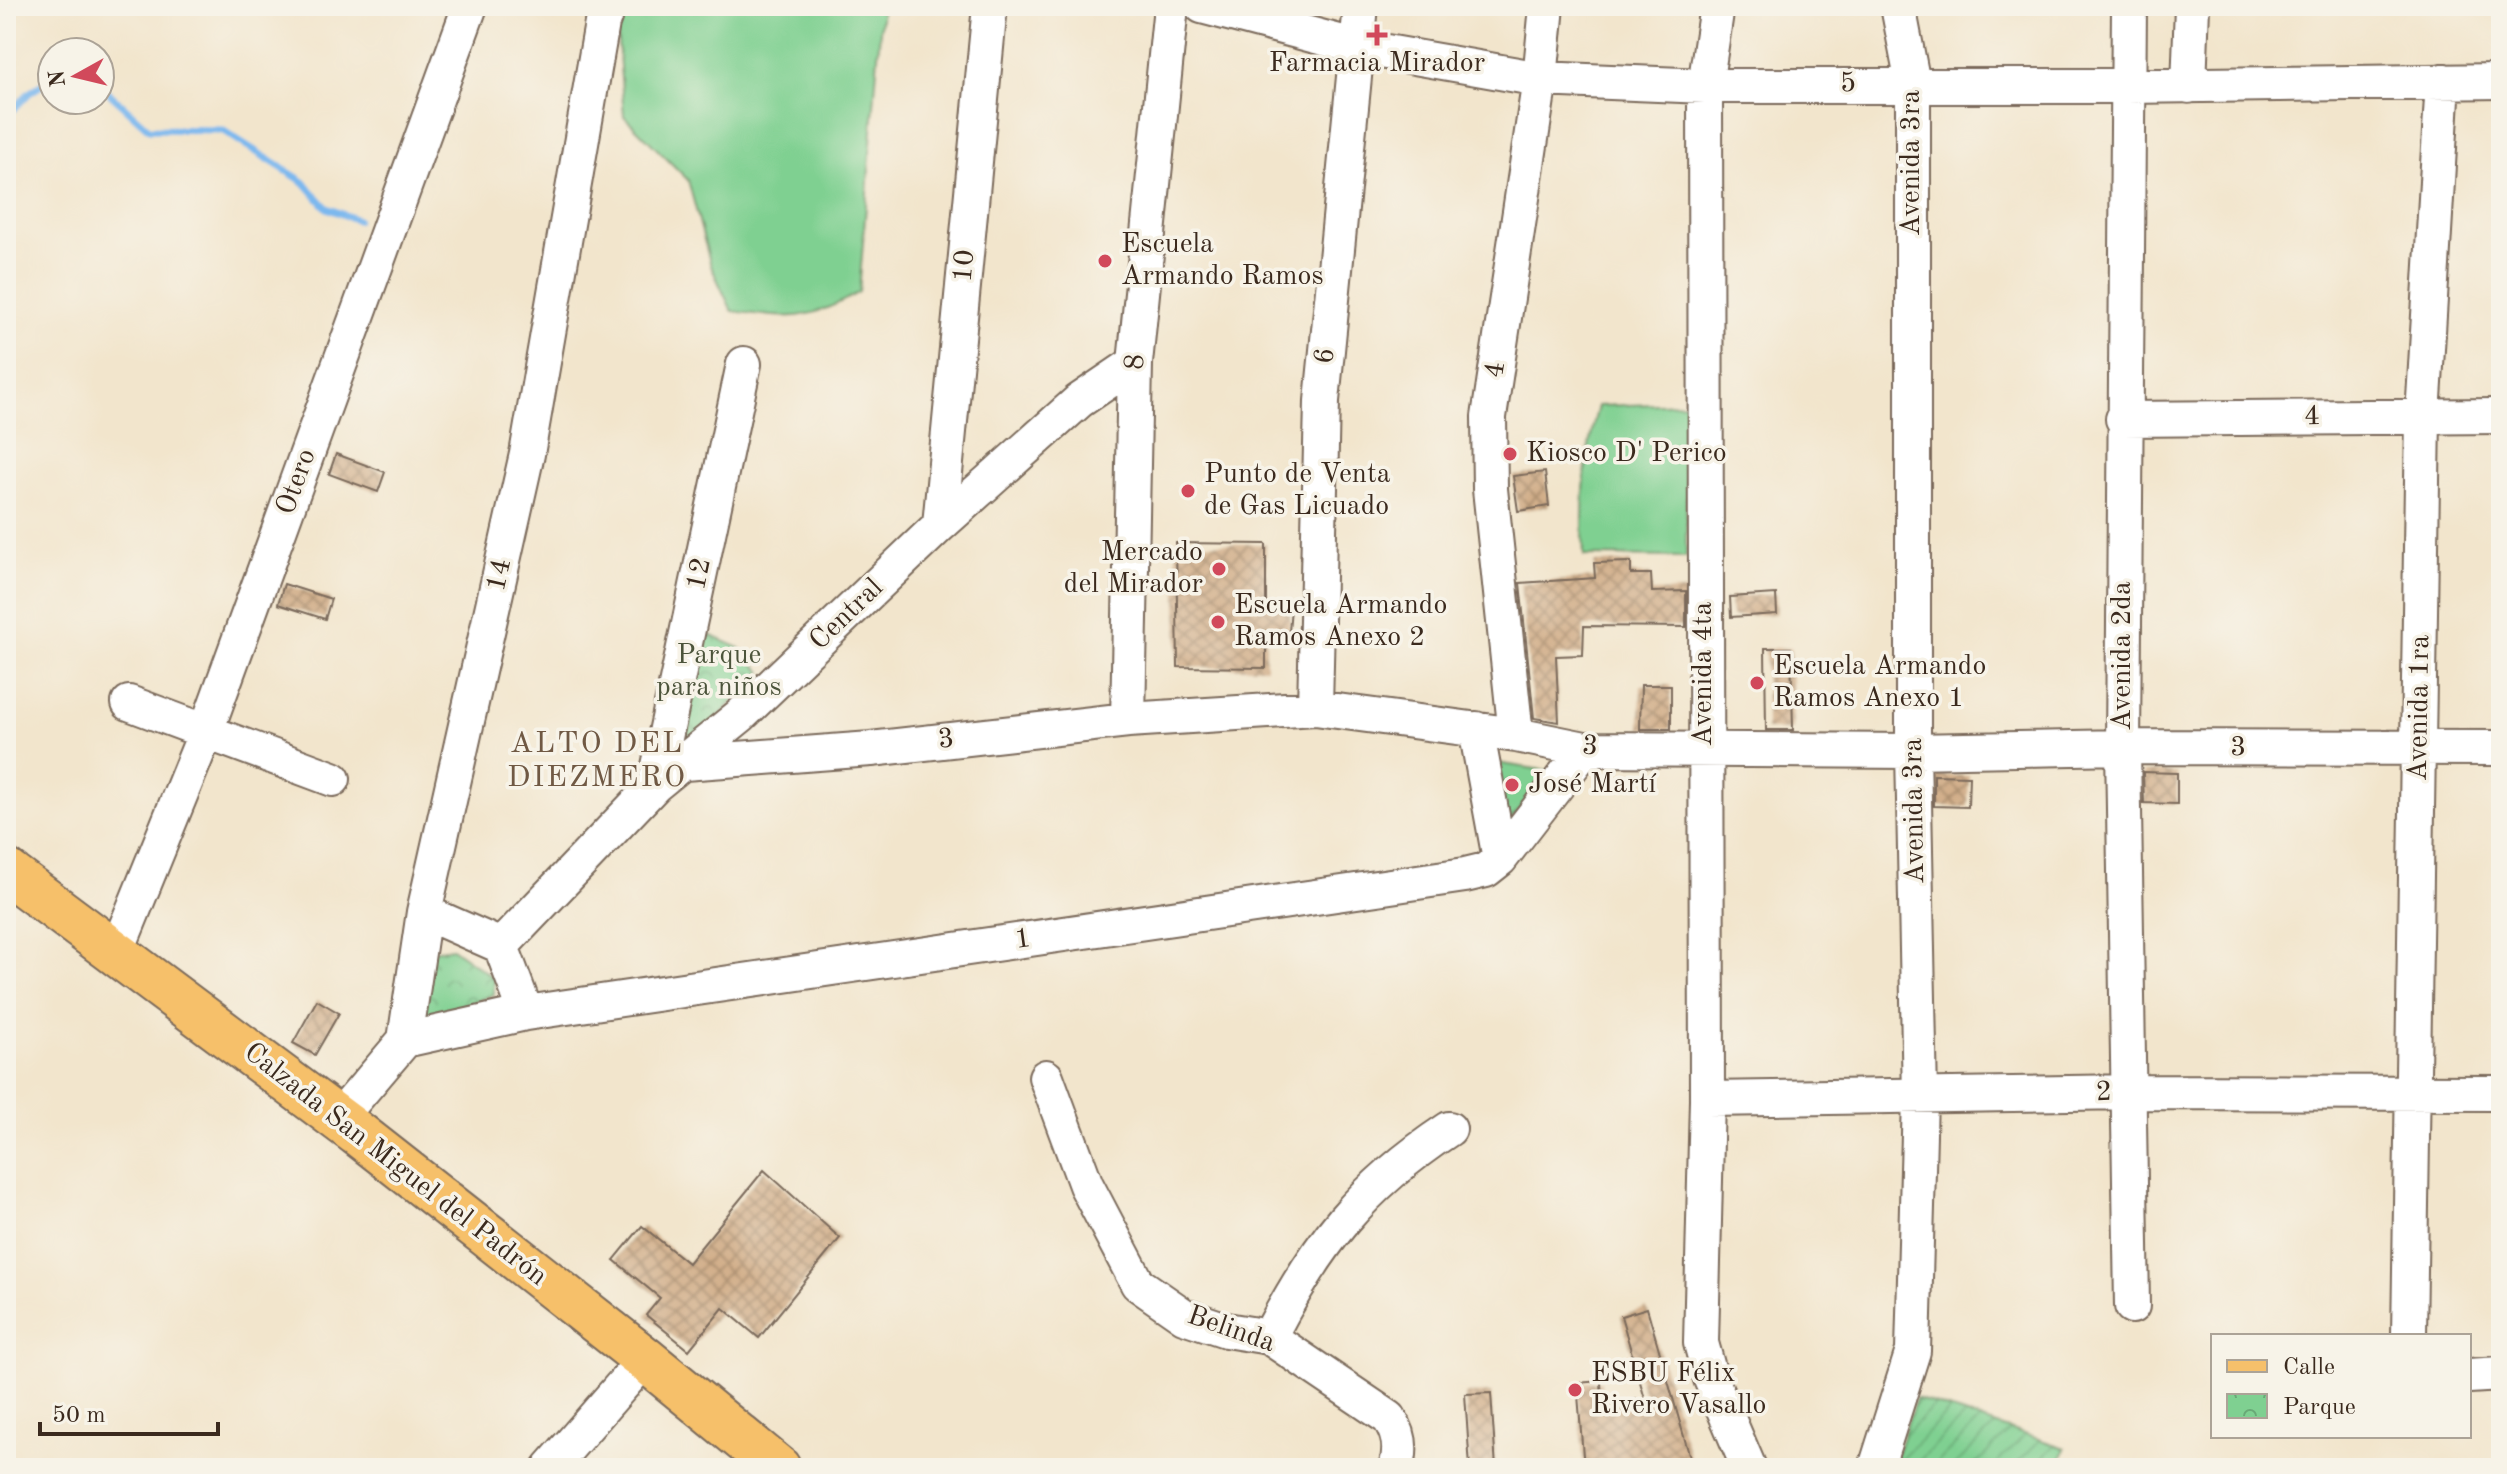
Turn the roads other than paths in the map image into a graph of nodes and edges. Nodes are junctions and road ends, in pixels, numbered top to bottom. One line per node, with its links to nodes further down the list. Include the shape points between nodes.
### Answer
1 (470, 6): 30 (street, Otero)
2 (608, 6): 43 (street, 14, via 527,454)
3 (990, 6): 25 (street, 10)
4 (1171, 6): 20 (street, 8)
5 (1202, 6): 12 (street, 5)
6 (1361, 6): 12 (street, 6)
7 (1547, 6): 13 (street, 4)
8 (1717, 6): 17 (street, Avenida 4ta)
9 (1898, 6): 16 (street, Avenida 3ra)
10 (2129, 6): 18 (street, Avenida 2da)
11 (2192, 6): 19 (street)
12 (1358, 47): 13 (street, 5); 27 (street, 6, via 1322,401)
13 (1540, 79): 17 (street, 5); 31 (street, 4, via 1489,417 1490,489)
14 (2443, 81): 15 (street, 5); 19 (street, 5); 22 (street, Avenida 1ra)
15 (2501, 81)
16 (1913, 84): 17 (street, 5); 18 (street, 5); 37 (street, Avenida 3ra)
17 (1705, 86): 35 (street, Avenida 4ta)
18 (2127, 86): 19 (street, 5); 24 (street, Avenida 2da)
19 (2189, 86)
20 (1135, 363): 25 (street, Central, via 1079,401); 28 (street, 8)
21 (744, 364): 40 (street, 12)
22 (2423, 416): 23 (street, 4); 24 (street, 4); 36 (street, Avenida 1ra)
23 (2501, 416)
24 (2123, 419): 32 (street, Avenida 2da)
25 (940, 525): 38 (street, Central)
26 (129, 703): 30 (street)
27 (1315, 708): 28 (street, 3); 29 (street, 3)
28 (1128, 720): 38 (street, 3, via 871,749)
29 (1476, 729): 31 (street, 3); 41 (street)
30 (205, 734): 39 (street); 45 (street, Otero)
31 (1516, 735): 34 (street, 3)
32 (2123, 747): 36 (street, 3); 37 (street, 3); 50 (street, Avenida 2da)
33 (2501, 748): 36 (street, 3)
34 (1585, 749): 35 (street, 3); 41 (street, 1)
35 (1704, 749): 37 (street, 3); 53 (street, Avenida 4ta)
36 (2419, 749): 49 (street, Avenida 1ra)
37 (1913, 751): 52 (street, Avenida 3ra)
38 (684, 763): 40 (street, Central)
39 (333, 779)
40 (655, 785): 44 (street, Central)
41 (1500, 859): 46 (street, 1, via 1486,870 1465,875)
42 (6, 871): 45 (main road, Calzada San Miguel del Padrón)
43 (424, 912): 44 (street); 47 (street, 14)
44 (501, 946): 46 (street)
45 (115, 955): 54 (main road, Calzada San Miguel del Padrón)
46 (526, 1013): 47 (street, 1)
47 (405, 1040): 54 (street)
48 (1046, 1077): 58 (street, Belinda, via 1086,1185 1138,1284 1184,1316)
49 (2415, 1091): 50 (street, 2); 51 (street, 2); 57 (street, Avenida 1ra)
50 (2129, 1092): 52 (street, 2); 56 (street, Avenida 2da)
51 (2501, 1093)
52 (1920, 1098): 53 (street, 2); 66 (street, Avenida 3ra, via 1913,1351)
53 (1707, 1099): 65 (street, Avenida 4ta, via 1701,1343)
54 (338, 1119): 59 (main road, Calzada San Miguel del Padrón)
55 (1449, 1129): 58 (street, via 1407,1156 1356,1204 1320,1246)
56 (2132, 1306)
57 (2409, 1334)
58 (1269, 1337): 64 (street, Belinda, via 1389,1418 1398,1431)
59 (645, 1359): 62 (street); 63 (main road, Calzada San Miguel del Padrón)
60 (2501, 1374): 61 (street)
61 (2471, 1376)
62 (550, 1468)
63 (778, 1468)
64 (1396, 1468)
65 (1749, 1468)
66 (1876, 1468)

